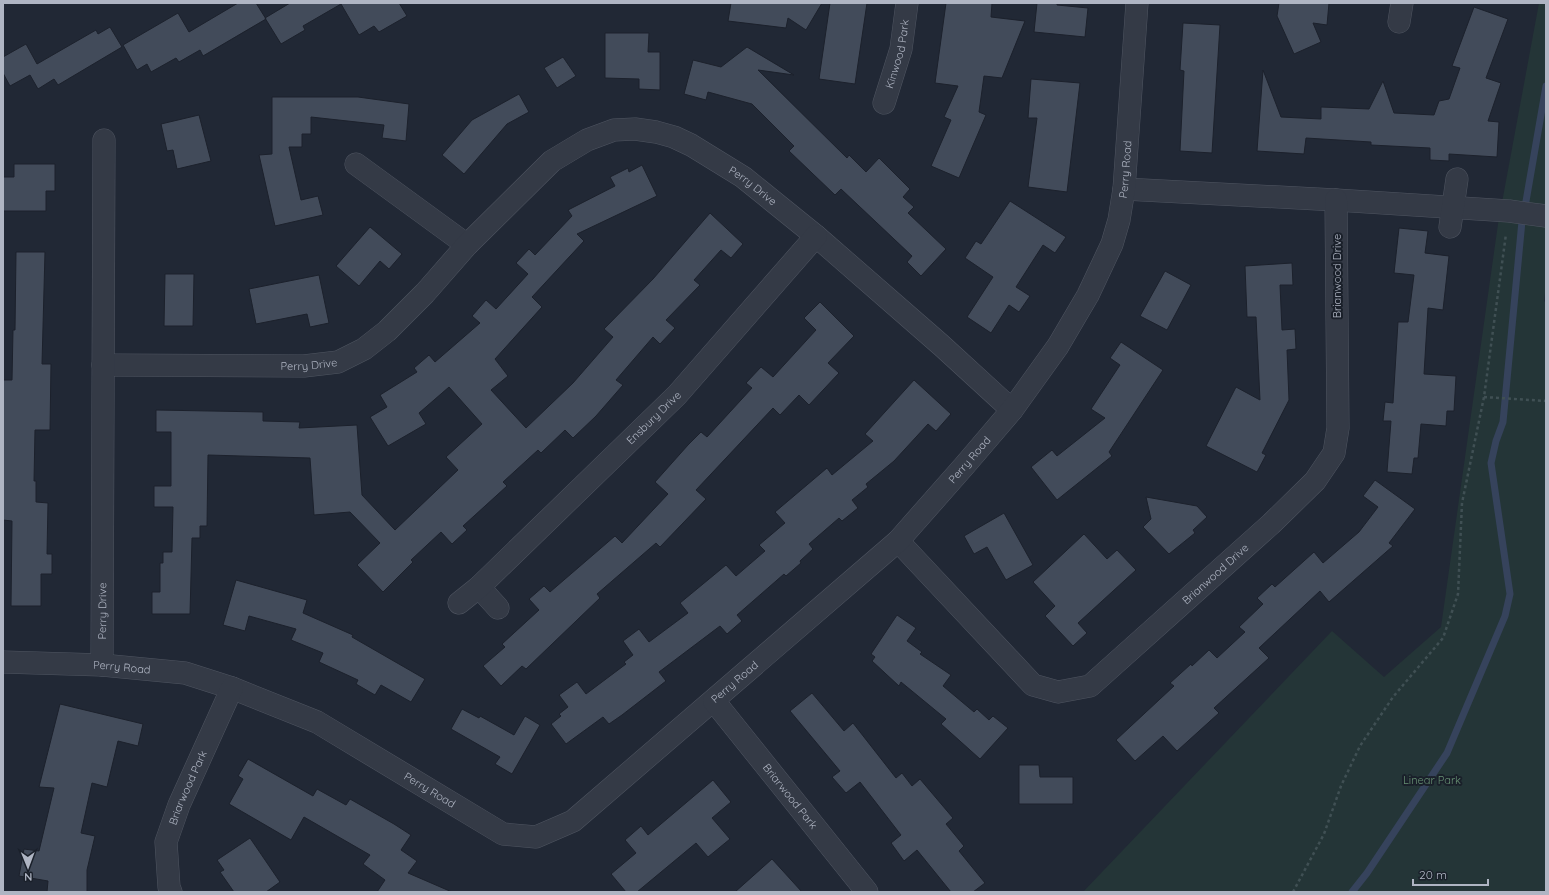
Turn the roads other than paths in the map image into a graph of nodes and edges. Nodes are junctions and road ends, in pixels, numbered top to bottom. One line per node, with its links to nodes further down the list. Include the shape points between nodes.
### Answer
1 (907, 3): 3 (street, Kinwood Park, via 901,49)
2 (1137, 3): 7 (street, Perry Road)
3 (884, 104)
4 (104, 140): 13 (street, Perry Drive)
5 (356, 164): 12 (street)
6 (1457, 179): 10 (street)
7 (1124, 189): 8 (street); 14 (street, Perry Road, via 1112,244 1088,295 1058,346)
8 (1336, 200): 10 (street); 15 (street, Brianwood Drive, via 1338,428 1334,453 1315,481 1271,524 1090,686 1058,692 1033,685)
9 (1546, 216): 10 (street, via 1509,211)
10 (1451, 217)
11 (816, 236): 12 (street, Perry Drive, via 743,177 691,145 662,133 635,129 614,130 587,140 552,161); 14 (street, Perry Drive); 16 (street, Ensbury Drive, via 677,395)
12 (467, 245): 13 (street, Perry Drive, via 387,331 364,349 338,362 304,366)
13 (103, 365): 20 (street, Perry Drive)
14 (1012, 410): 15 (street, Perry Road)
15 (898, 541): 22 (street, Perry Road)
16 (479, 587): 17 (street, Ensbury Drive); 18 (street)
17 (459, 603)
18 (498, 608)
19 (3, 662): 20 (street, Perry Road)
20 (102, 665): 21 (street, Perry Road, via 185,673)
21 (232, 688): 22 (street, Perry Road, via 317,722 503,834 536,837 573,821); 23 (street, Briarwood Park, via 179,805 166,842)
22 (714, 701): 24 (street, Briarwood Park)
23 (171, 892)
24 (867, 892)

